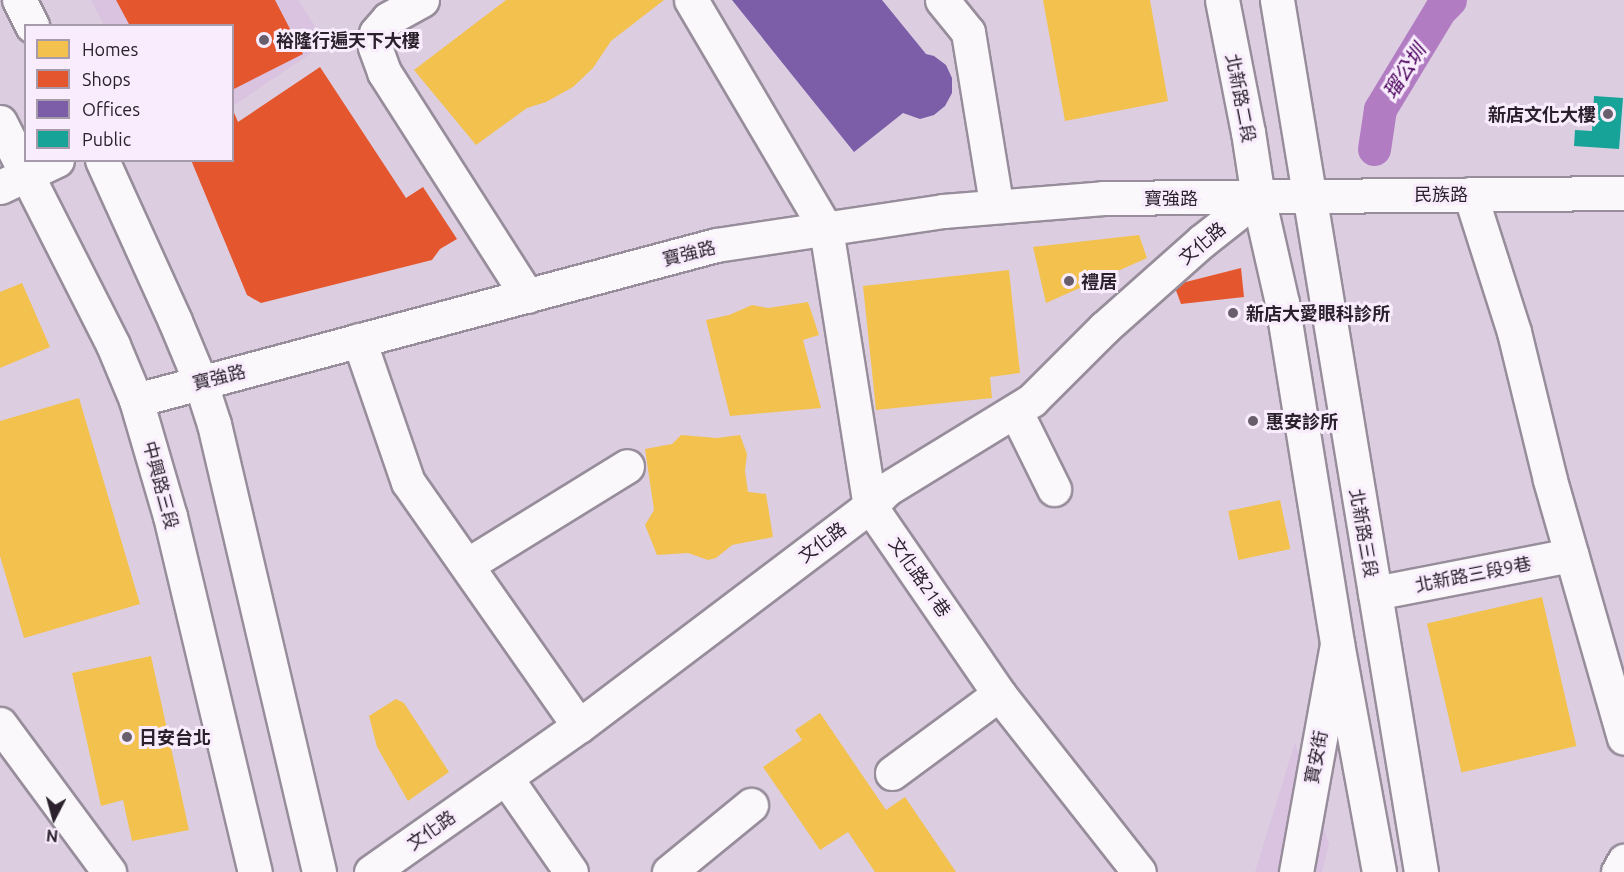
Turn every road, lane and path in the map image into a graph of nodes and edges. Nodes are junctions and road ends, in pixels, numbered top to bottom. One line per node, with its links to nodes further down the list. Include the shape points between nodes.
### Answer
1 (19, 0): 7 (street)
2 (422, 0): 18 (street, via 388,20 376,33 375,47 384,72)
3 (691, 0): 17 (street)
4 (942, 0): 12 (street, via 968,32)
5 (1222, 0): 16 (street, 北新路二段)
6 (1276, 0): 15 (street)
7 (31, 24)
8 (0, 123): 11 (street, 中興路三段)
9 (53, 162): 11 (street)
10 (103, 162): 20 (street)
11 (13, 181): 21 (street, 中興路三段, via 113,345)
12 (994, 191)
13 (1470, 194): 14 (street, 民族路); 15 (street, 民族路); 26 (street, via 1514,332)
14 (1624, 194)
15 (1308, 195): 16 (street, 民族路); 28 (street, 北新路三段)
16 (1258, 197): 17 (street, 寶強路, via 1103,198 943,211); 22 (street, 文化路, via 1104,328); 29 (street, via 1287,332)
17 (826, 229): 18 (street, 寶強路, via 716,245); 25 (street, 文化路21巷)
18 (526, 296): 19 (street, 寶強路)
19 (359, 340): 20 (street, 寶強路); 27 (street, via 408,482)
20 (200, 381): 21 (street, 寶強路); 40 (street, via 214,424)
21 (136, 400): 39 (street, 中興路三段, via 170,516)
22 (1016, 412): 24 (street); 25 (street, 文化路, via 887,489)
23 (627, 466): 27 (street)
24 (1054, 489)
25 (870, 506): 30 (street, 文化路21巷); 32 (street, 文化路)
26 (1571, 555): 28 (street, 北新路三段9巷); 33 (street)
27 (467, 565): 32 (street)
28 (1374, 593): 47 (street, 北新路三段)
29 (1337, 643): 45 (street, 寶安街); 46 (street)
30 (999, 694): 34 (street); 44 (street, 文化路21巷)
31 (0, 724): 38 (street)
32 (579, 726): 35 (street, 文化路)
33 (1624, 738)
34 (892, 773)
35 (506, 778): 41 (street, 文化路); 42 (street)
36 (751, 805): 43 (street)
37 (1624, 861): 48 (street)
38 (109, 872)
39 (255, 872)
40 (319, 872)
41 (372, 872)
42 (571, 872)
43 (669, 872)
44 (1139, 872)
45 (1296, 872)
46 (1379, 872)
47 (1421, 872)
48 (1618, 872)

